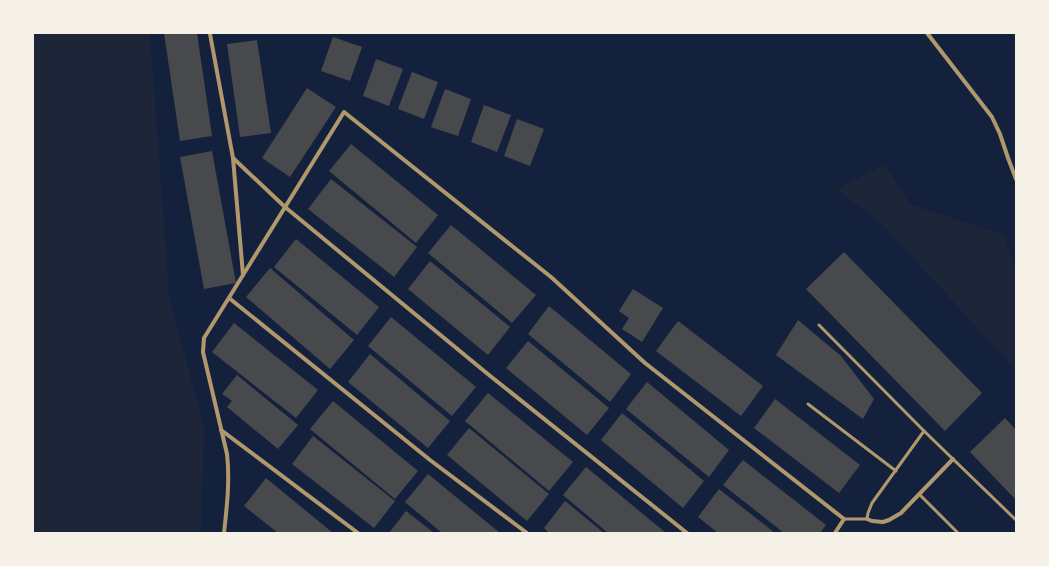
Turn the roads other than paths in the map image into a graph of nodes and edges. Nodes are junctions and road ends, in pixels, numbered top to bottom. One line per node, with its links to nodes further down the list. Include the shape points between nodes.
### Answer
1 (927, 33): 4 (street, via 992,117)
2 (210, 34): 3 (street)
3 (233, 158): 5 (street); 6 (street)
4 (1016, 179)
5 (285, 207): 6 (street); 16 (street, via 344,112 551,277 645,363); 21 (street)
6 (243, 276): 7 (street)
7 (229, 298): 10 (street, via 204,338 203,352); 20 (street, via 430,460)
8 (819, 325): 11 (lane)
9 (808, 404): 13 (lane)
10 (221, 430): 18 (street, via 228,469); 19 (street)
11 (924, 431): 12 (lane); 13 (lane)
12 (953, 459): 14 (street); 17 (lane)
13 (896, 470): 15 (lane, via 872,503)
14 (920, 495): 15 (street, via 901,513 889,520 878,522); 23 (lane)
15 (867, 519): 16 (lane)
16 (844, 520): 22 (street)
17 (1016, 520)
18 (224, 533)
19 (358, 533)
20 (527, 533)
21 (687, 533)
22 (835, 533)
23 (958, 533)

